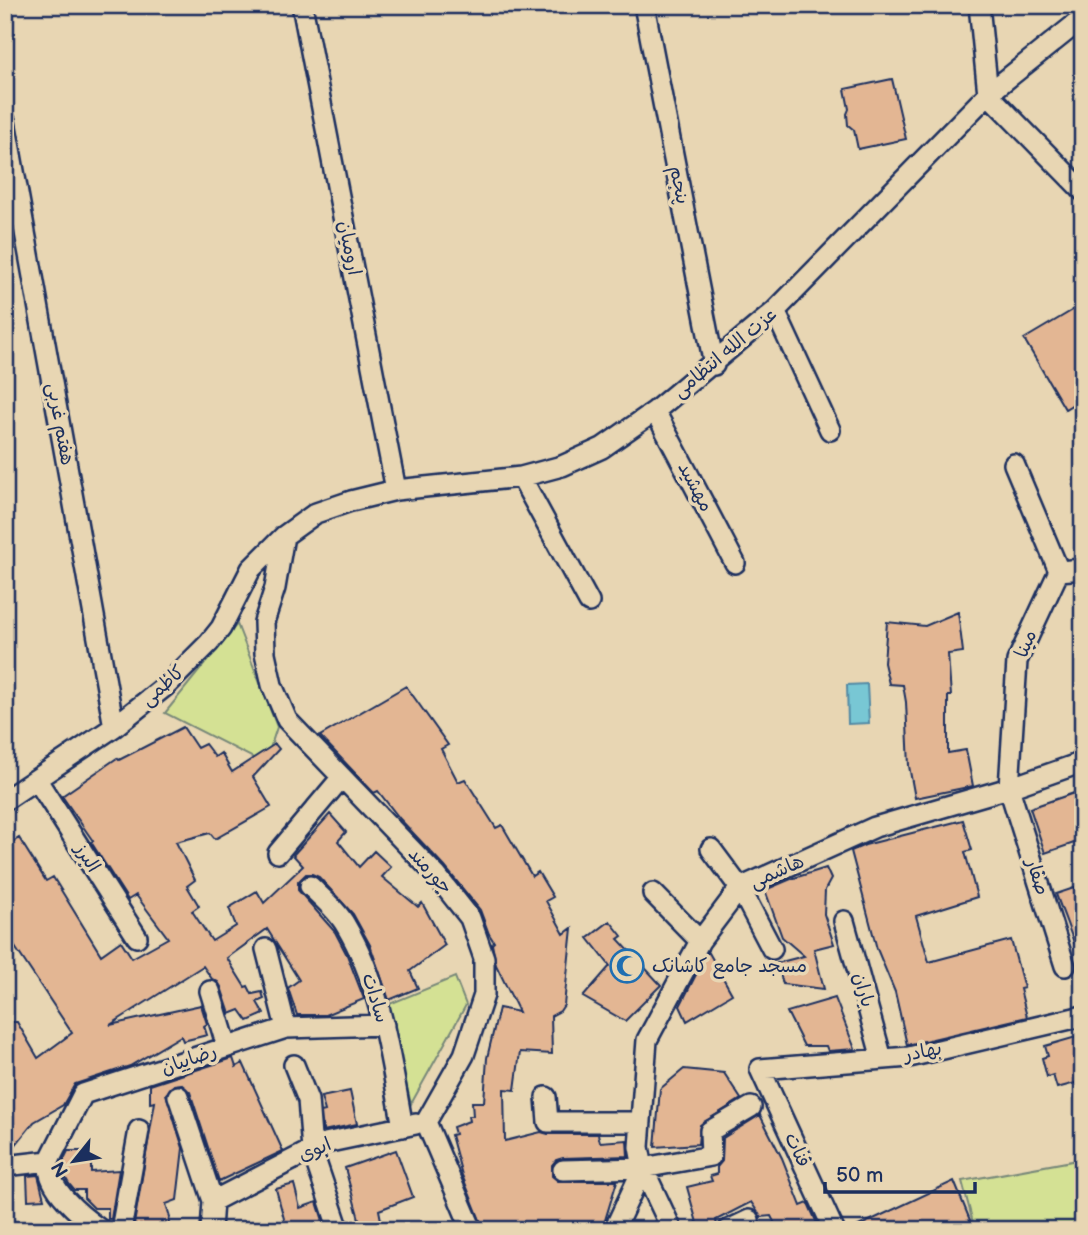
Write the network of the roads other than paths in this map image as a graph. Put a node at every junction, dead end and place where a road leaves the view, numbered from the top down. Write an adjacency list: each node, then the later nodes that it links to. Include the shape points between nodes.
1 (302, 5): 14 (street, ارومیان)
2 (644, 5): 9 (street, پنجم)
3 (979, 5): 5 (street)
4 (1083, 18): 5 (street, عزت الله انتظامی)
5 (988, 94): 7 (street); 8 (street, عزت الله انتظامی)
6 (5, 121): 20 (street, هفتم غربی)
7 (1083, 191)
8 (775, 311): 9 (street, عزت الله انتظامی); 11 (street)
9 (713, 365): 10 (street, عزت الله انتظامی)
10 (655, 411): 13 (street, عزت الله انتظامی, via 602,448); 16 (street, مهشید)
11 (830, 430)
12 (1014, 464): 18 (street)
13 (521, 477): 14 (street, عزت الله انتظامی); 19 (street)
14 (396, 490): 15 (street, عزت الله انتظامی, via 316,513)
15 (284, 536): 20 (street, کاظمی, via 251,569 209,643 168,684); 22 (street, جورمند, via 264,622 272,685 287,720)
16 (735, 563)
17 (1083, 569): 18 (street)
18 (1059, 571): 24 (street, مینا, via 1017,661)
19 (589, 602)
20 (114, 727): 23 (street, کاظمی)
21 (1083, 762): 24 (street, هاشمی)
22 (342, 777): 27 (street); 48 (street, جورمند, via 436,875 470,918 484,958 484,995 464,1055)
23 (37, 780): 25 (street, کاظمی); 32 (street, البرز)
24 (1009, 788): 29 (street, هاشمی, via 875,827); 36 (street, صفار)
25 (5, 800)
26 (711, 849): 29 (street)
27 (278, 853)
28 (310, 886): 39 (street, سادات, via 345,924 370,975)
29 (740, 888): 33 (street, هاشمی); 35 (street)
30 (653, 894): 33 (street)
31 (844, 921): 42 (street, باران)
32 (137, 937)
33 (700, 941): 49 (street, هاشمی, via 647,1040)
34 (266, 949): 40 (street)
35 (772, 949)
36 (1065, 966)
37 (210, 991): 41 (street)
38 (1083, 1016): 42 (street, بهادر)
39 (384, 1025): 40 (street, رضاییان); 50 (street, سادات)
40 (286, 1028): 41 (street, رضاییان)
41 (227, 1047): 53 (street, رضاییان, via 83,1094)
42 (882, 1059): 44 (street, بهادر)
43 (294, 1065): 52 (street, via 308,1100)
44 (760, 1069): 67 (street, قنات)
45 (178, 1096): 57 (street)
46 (547, 1097): 49 (street, via 548,1122)
47 (751, 1107): 55 (street, via 710,1131 711,1156)
48 (426, 1122): 50 (street, ابوی); 63 (street)
49 (641, 1122): 55 (street, هاشمی)
50 (403, 1127): 52 (street, ابوی, via 325,1143)
51 (139, 1130): 60 (street)
52 (312, 1150): 57 (street, ابوی); 62 (street)
53 (43, 1162): 54 (street); 59 (street, via 57,1190)
54 (5, 1166)
55 (643, 1168): 56 (street); 64 (street, هاشمی); 65 (street)
56 (563, 1170)
57 (213, 1201): 61 (street)
58 (748, 1220): 66 (street)
59 (100, 1230)
60 (121, 1230)
61 (211, 1230)
62 (339, 1230)
63 (472, 1230)
64 (614, 1230)
65 (672, 1230)
66 (728, 1230)
67 (834, 1230)

